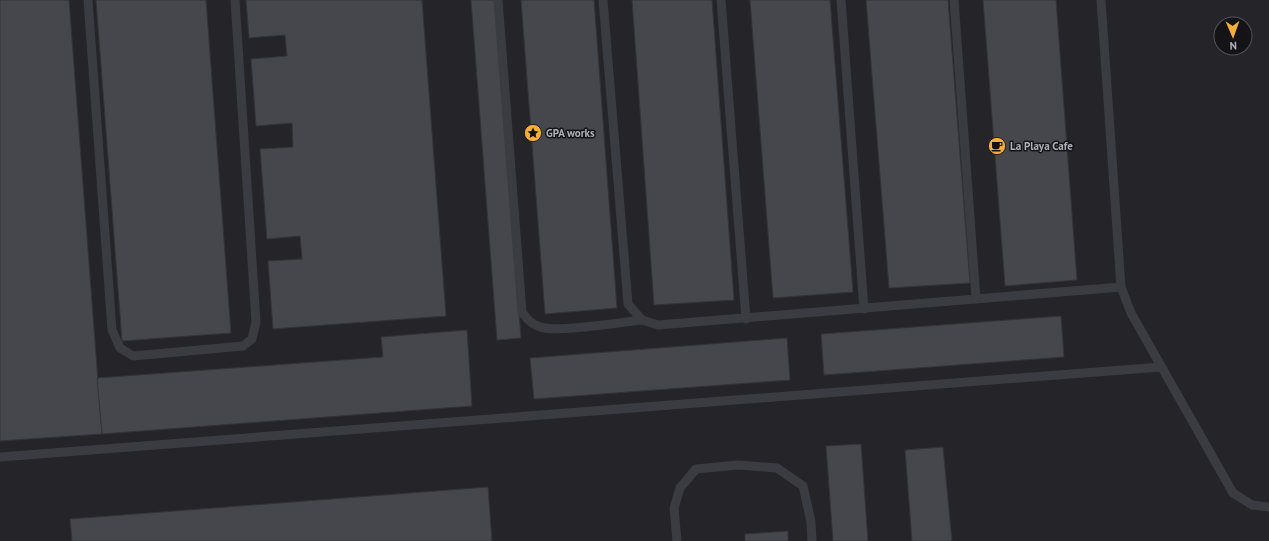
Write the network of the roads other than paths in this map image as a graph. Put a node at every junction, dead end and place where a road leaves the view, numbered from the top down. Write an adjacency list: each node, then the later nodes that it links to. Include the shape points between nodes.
1 (88, 0): 2 (lane, via 112,330 120,348 133,356 243,346 252,339 256,322)
2 (235, 0)
3 (498, 0): 13 (lane, via 522,312 529,322 542,328 558,329)
4 (604, 0): 13 (lane, via 628,304)
5 (721, 0): 12 (lane)
6 (841, 0): 11 (lane)
7 (954, 0): 10 (lane)
8 (1101, 0): 9 (lane)
9 (1120, 287): 10 (lane); 14 (lane, via 1131,313)
10 (976, 299): 11 (lane)
11 (864, 309): 12 (lane)
12 (746, 319): 13 (lane, via 658,326)
13 (642, 320)
14 (1161, 367): 15 (lane); 16 (lane, via 1233,493 1252,505)
15 (0, 458)
16 (1269, 507)
17 (677, 541): 18 (lane, via 674,508 680,488 696,469 738,465 777,468 803,486 811,522)
18 (812, 541)

